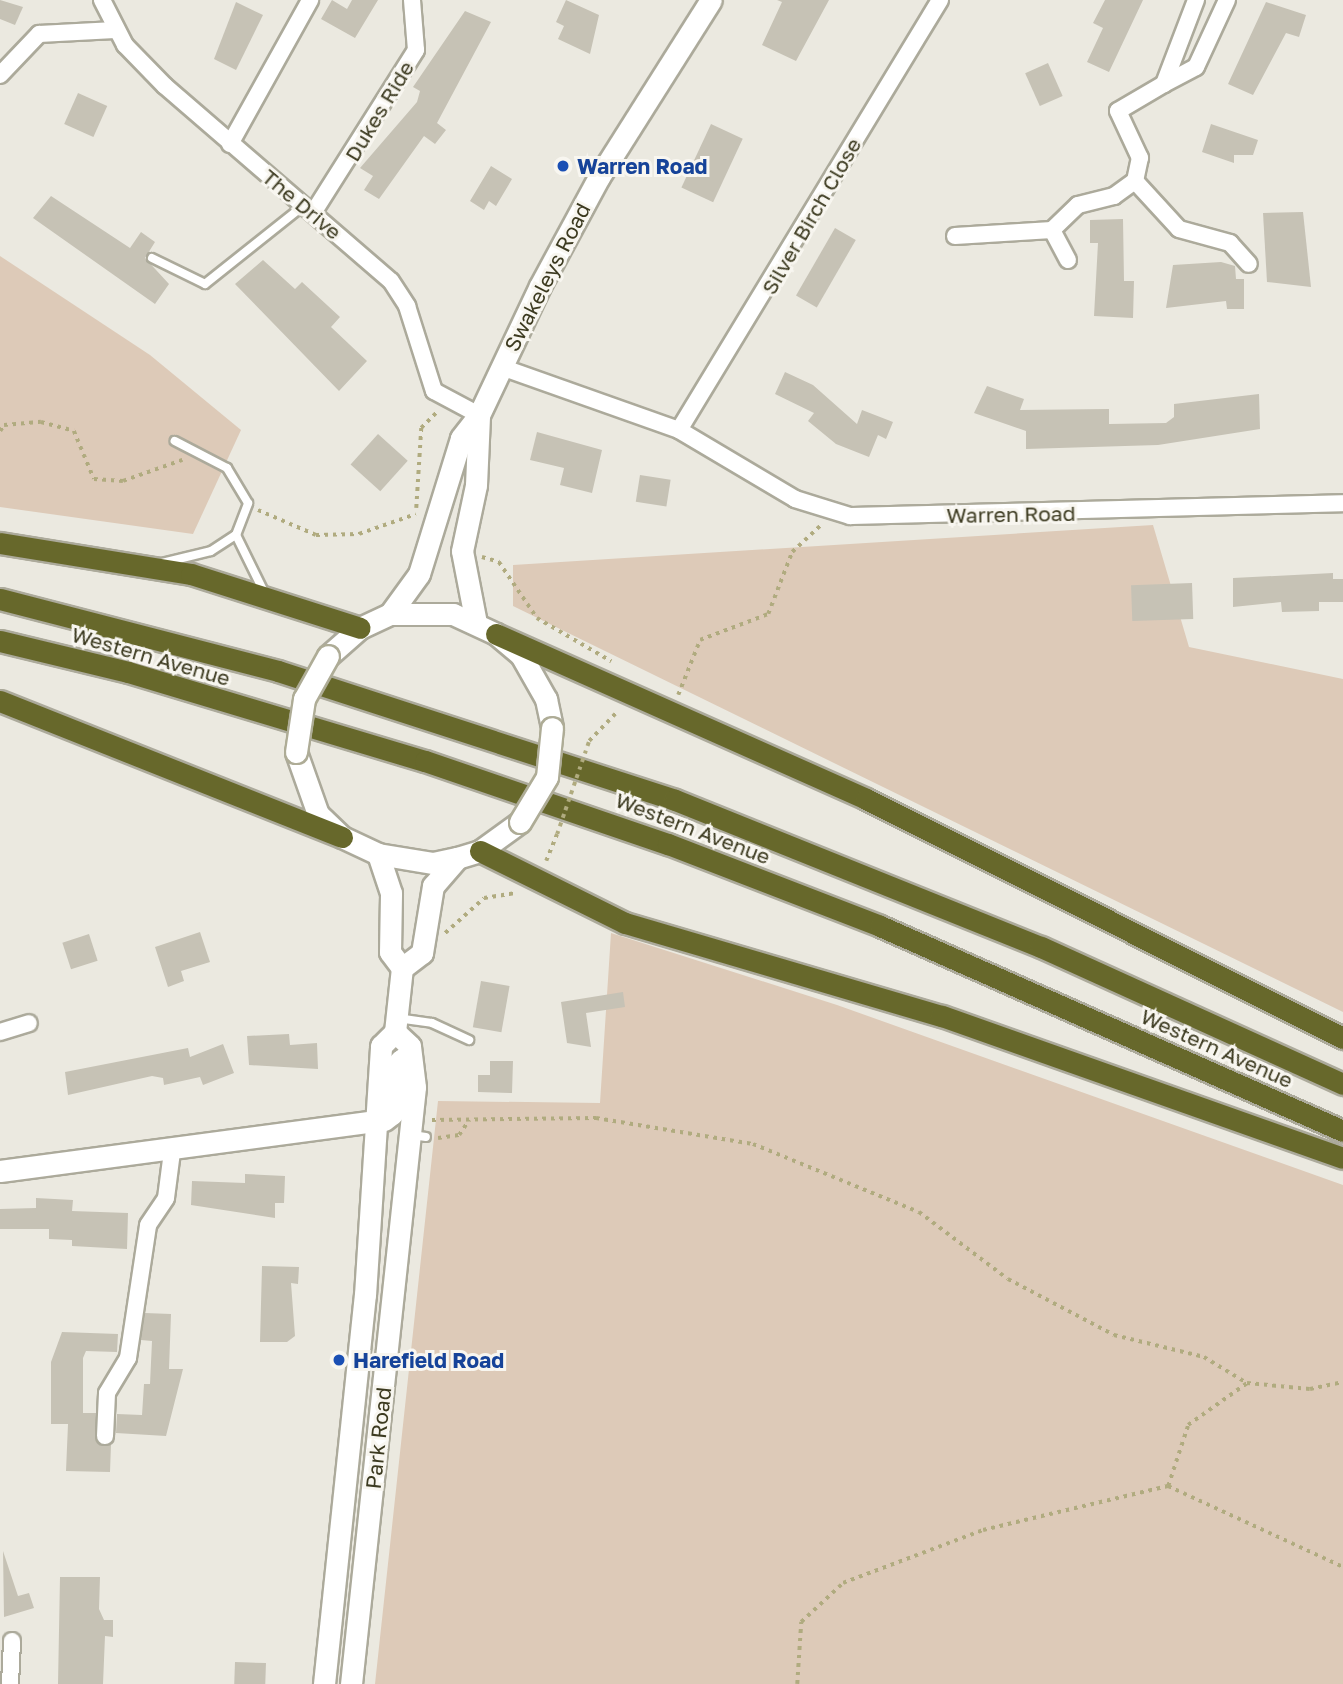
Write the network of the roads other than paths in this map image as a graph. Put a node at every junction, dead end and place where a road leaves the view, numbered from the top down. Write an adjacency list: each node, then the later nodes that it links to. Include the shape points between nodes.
1 (102, 0): 8 (street, The Drive)
2 (310, 0): 11 (street)
3 (412, 0): 13 (street, Dukes Ride, via 416,50)
4 (710, 0): 19 (main road, Swakeleys Road, via 593,188)
5 (940, 0): 21 (street, Silver Birch Close)
6 (1196, 0): 10 (street)
7 (1227, 0): 10 (street, via 1196,67)
8 (115, 30): 9 (street, via 39,34); 11 (street, The Drive)
9 (0, 75)
10 (1164, 84): 12 (street, via 1118,111 1140,158)
11 (230, 144): 13 (street, The Drive)
12 (1135, 181): 14 (street, via 1114,196 1078,205); 18 (street, via 1172,224 1230,243)
13 (308, 209): 16 (lane, via 205,284); 20 (street, The Drive, via 401,294 429,382 447,402)
14 (1052, 230): 15 (street); 17 (street)
15 (955, 236)
16 (152, 258)
17 (1068, 260)
18 (1249, 264)
19 (501, 367): 20 (main road, Swakeleys Road); 21 (street, Warren Road)
20 (479, 415): 29 (main road, Swakeleys Road, via 447,473 419,574); 30 (main road, Swakeleys Road, via 477,485 462,551)
21 (679, 430): 23 (street, Warren Road, via 829,512 995,515)
22 (175, 441): 24 (lane, via 237,479 248,503)
23 (1343, 503)
24 (236, 535): 26 (lane, via 211,551); 27 (lane)
25 (0, 543): 26 (highway)
26 (152, 565): 27 (highway)
27 (266, 598): 31 (highway)
28 (0, 599): 46 (highway, Western Avenue, via 291,675 675,800 1041,947)
29 (390, 614): 30 (main road, via 432,611); 31 (main road)
30 (476, 623): 32 (main road)
31 (360, 628): 35 (main road, bridge, via 328,656 304,699 296,752 307,796)
32 (496, 634): 36 (main road, bridge, via 534,673 552,728 547,777 520,822); 43 (highway, via 672,710 1091,909)
33 (0, 641): 48 (highway, Western Avenue, via 128,672 425,761 668,844 880,926)
34 (0, 701): 35 (highway)
35 (342, 837): 37 (main road)
36 (480, 851): 38 (main road); 50 (highway, via 625,923 943,1016)
37 (378, 854): 38 (main road, via 433,863); 39 (main road, Park Road, via 391,893 390,952)
38 (457, 858): 39 (main road, via 433,886 422,953)
39 (402, 968): 41 (main road, Park Road)
40 (29, 1023): 42 (street)
41 (396, 1025): 44 (lane, via 432,1023); 45 (main road, Park Road); 47 (main road, Park Road, via 381,1046)
42 (0, 1032)
43 (1343, 1038)
44 (469, 1040)
45 (410, 1054): 47 (main road, via 400,1061 392,1114); 56 (main road, Park Road, via 419,1136)
46 (1343, 1084)
47 (377, 1122): 49 (main road); 55 (main road, Park Road)
48 (1343, 1132)
49 (172, 1152): 51 (main road); 52 (street, via 166,1198 148,1224 128,1357 107,1393)
50 (1343, 1158)
51 (0, 1171)
52 (105, 1436)
53 (12, 1641): 54 (street)
54 (10, 1684)
55 (324, 1684)
56 (351, 1684)

